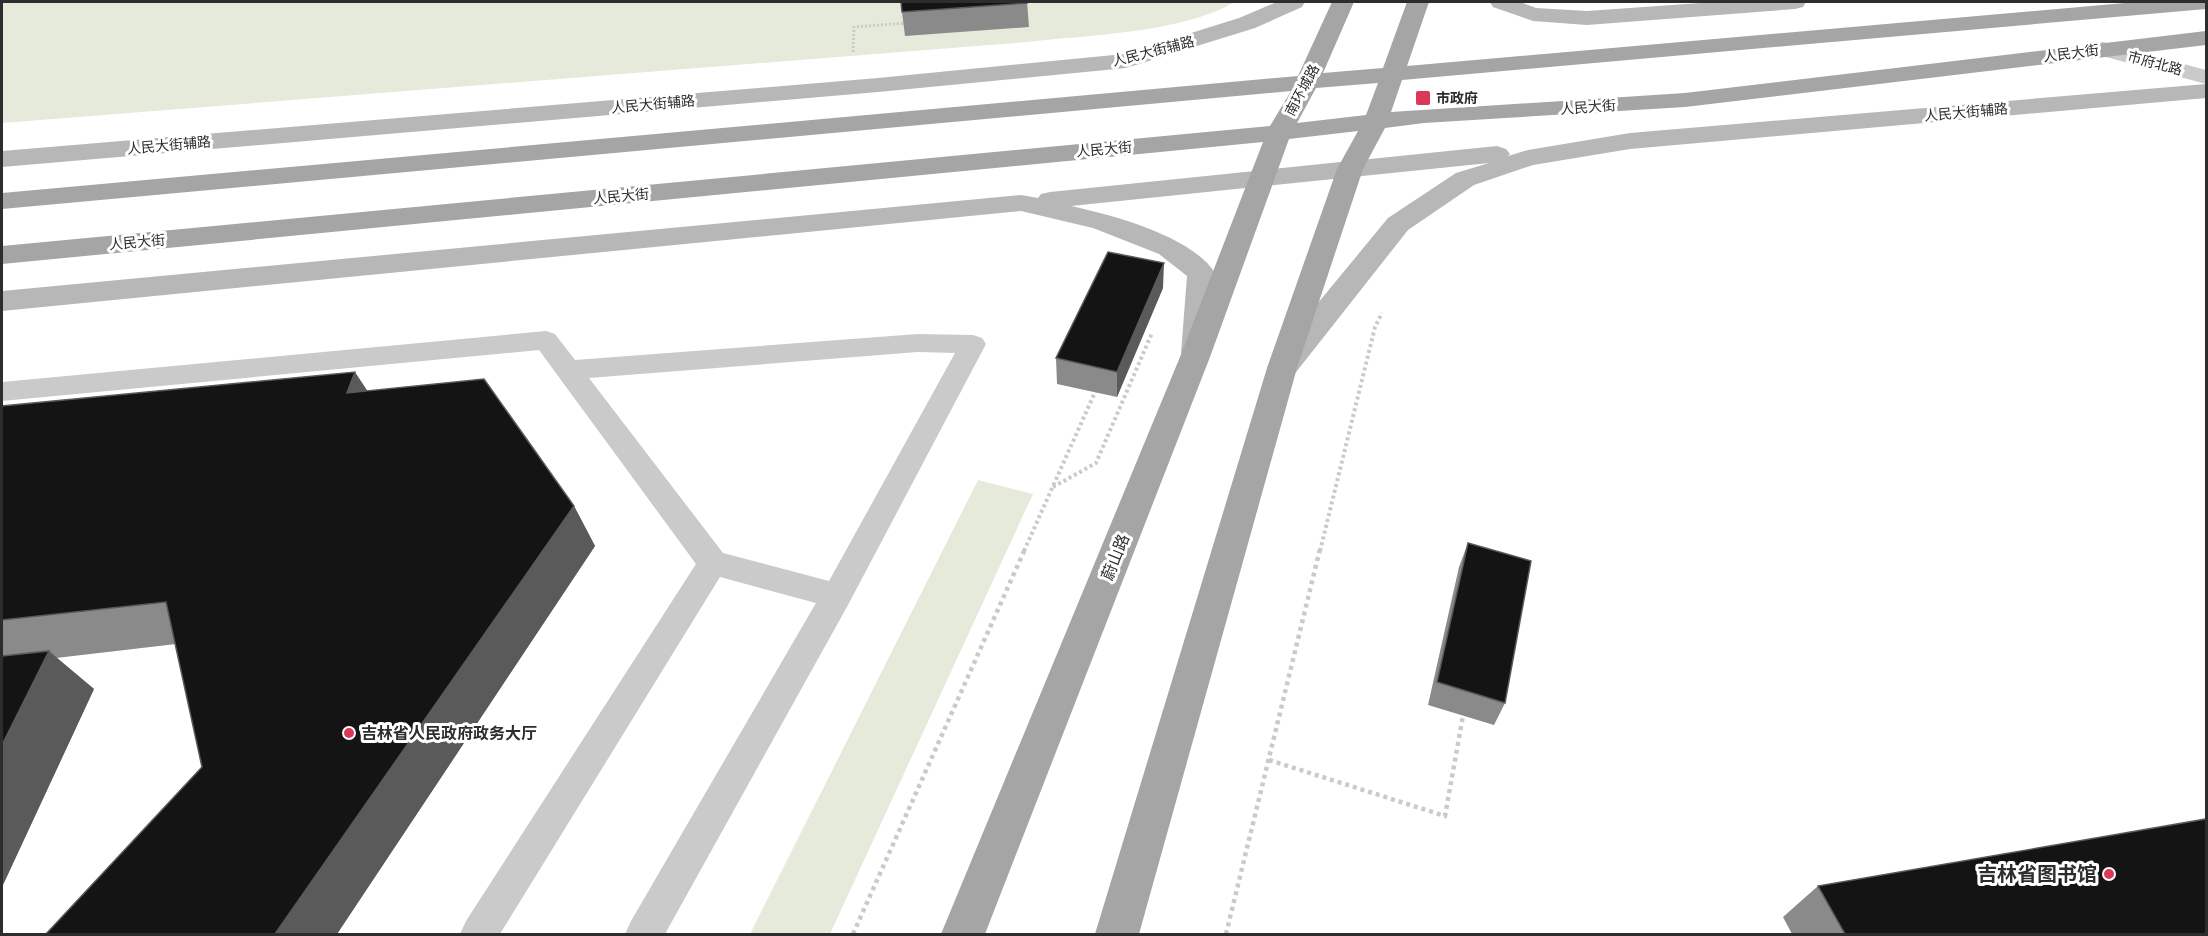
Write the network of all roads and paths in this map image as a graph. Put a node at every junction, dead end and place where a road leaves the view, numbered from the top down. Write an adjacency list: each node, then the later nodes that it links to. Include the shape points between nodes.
1 (1294, 2): 18 (main road, 人民大街辅路, via 1247,23 1126,61)
2 (1343, 2): 13 (main road, 南环城路)
3 (1418, 2): 11 (main road)
4 (1501, 2): 5 (main road, via 1533,14 1587,18)
5 (1795, 2)
6 (2206, 2): 11 (main road)
7 (911, 22): 10 (path, via 854,27)
8 (2206, 38): 9 (main road, 人民大街)
9 (2103, 49): 12 (street, 市府北路); 15 (main road, 人民大街, via 1685,100)
10 (852, 55)
11 (1394, 74): 13 (main road); 15 (main road)
12 (2206, 77)
13 (1307, 83): 16 (main road, 南环城路); 21 (main road)
14 (2206, 91): 17 (main road, 人民大街辅路)
15 (1376, 121): 16 (main road, 人民大街); 19 (main road)
16 (1279, 133): 20 (main road, 南环城路); 23 (main road, 人民大街)
17 (1630, 141): 19 (main road); 28 (main road, via 1527,158 1465,179 1398,224)
18 (2, 159)
19 (1350, 169): 20 (main road); 28 (main road)
20 (1262, 178): 22 (main road); 27 (main road, 蔚山路)
21 (2, 201)
22 (1022, 203): 24 (main road); 27 (main road, via 1101,221 1169,248 1201,273)
23 (2, 255)
24 (2, 301)
25 (1384, 308): 36 (path, via 1375,327)
26 (1156, 323): 32 (path, via 1096,463)
27 (1195, 357): 40 (main road, 蔚山路)
28 (1282, 368): 41 (main road)
29 (569, 370): 31 (lane, via 546,340); 33 (lane); 34 (lane, via 918,343 972,344)
30 (1099, 384): 32 (path)
31 (2, 392)
32 (1053, 488): 39 (path)
33 (713, 563): 34 (lane); 37 (lane)
34 (837, 596): 38 (lane)
35 (1466, 699): 36 (path, via 1446,816)
36 (1269, 760): 42 (path)
37 (479, 934)
38 (644, 934)
39 (853, 934)
40 (963, 934)
41 (1117, 934)
42 (1226, 934)

